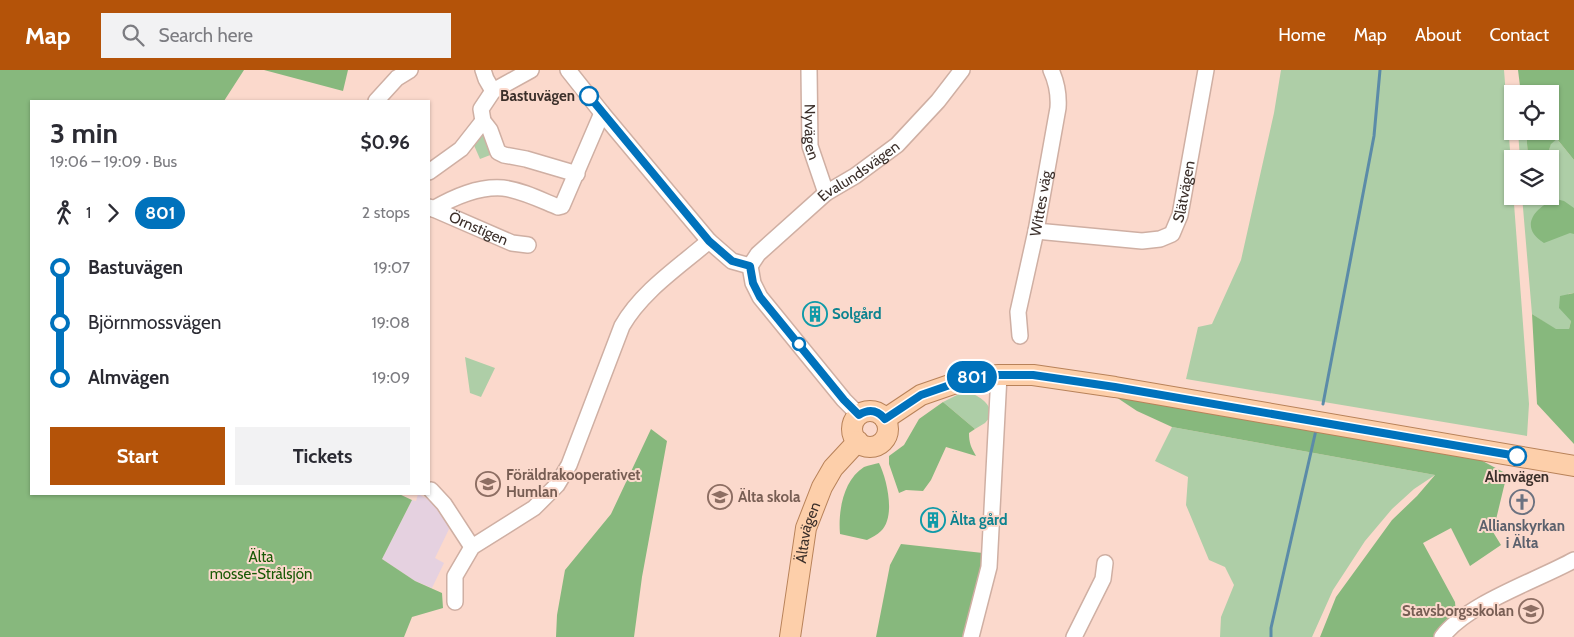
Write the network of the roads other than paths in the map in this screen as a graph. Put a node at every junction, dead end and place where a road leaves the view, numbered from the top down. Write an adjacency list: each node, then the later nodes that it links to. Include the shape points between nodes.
1 (410, 70): 10 (street, via 396,78)
2 (483, 70): 9 (street)
3 (531, 70): 9 (street)
4 (568, 70): 11 (street)
5 (809, 70): 15 (street, Nyvägen, via 810,146)
6 (962, 70): 15 (street, Evalundsvägen, via 897,146)
7 (1052, 70): 17 (street, Wittes väg, via 1059,97 1058,108)
8 (1206, 70): 17 (street, Slätvägen, via 1180,215 1172,234 1142,241)
9 (493, 91): 12 (street, via 481,109)
10 (377, 100)
11 (602, 113): 14 (street); 18 (street)
12 (483, 121): 13 (street, via 461,149); 14 (street, via 498,152)
13 (430, 171)
14 (577, 174): 16 (street, via 562,206 558,207 503,188 468,192)
15 (826, 194): 20 (street, Evalundsvägen, via 758,254)
16 (431, 208): 19 (street, Örnstigen, via 512,243)
17 (1036, 230): 21 (street, Wittes väg, via 1018,312)
18 (709, 241): 20 (street, via 732,261); 28 (street, via 630,311 569,465 557,485 534,508)
19 (528, 245)
20 (750, 266): 23 (street, via 760,297)
21 (1020, 336)
22 (999, 375): 24 (main road, via 973,377 921,395); 26 (main road, via 1033,375 1115,387); 33 (street, via 988,567)
23 (859, 415): 24 (main road, via 874,411); 25 (main road, via 853,424)
24 (885, 419): 25 (main road, via 887,436 881,443 865,446)
25 (858, 441): 32 (main road, Ältavägen, via 833,468 806,528)
26 (1574, 466)
27 (431, 490): 28 (street)
28 (472, 547): 31 (street, via 455,576)
29 (1574, 560): 35 (street, via 1480,607 1450,626)
30 (1105, 563): 34 (street, via 1103,579)
31 (455, 602)
32 (790, 637)
33 (971, 637)
34 (1074, 637)
35 (1442, 637)

